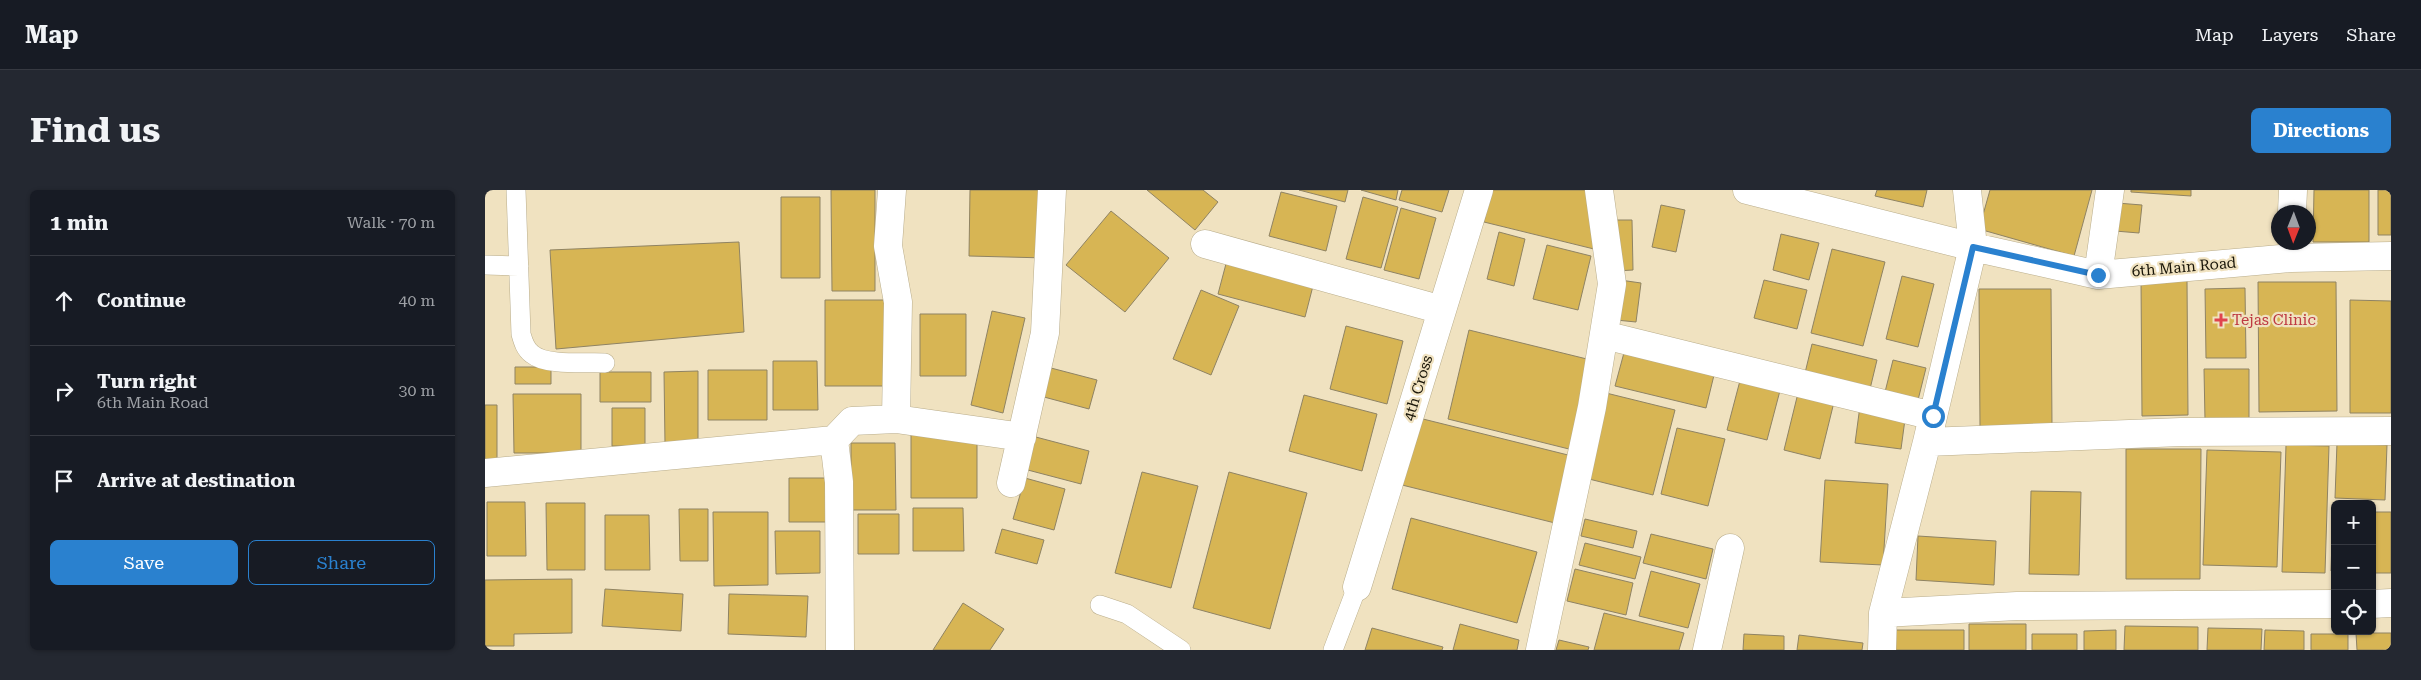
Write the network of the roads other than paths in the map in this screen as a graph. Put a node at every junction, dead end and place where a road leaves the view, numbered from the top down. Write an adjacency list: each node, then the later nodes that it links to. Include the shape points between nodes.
1 (516, 190): 17 (lane)
2 (892, 190): 23 (street, via 888,246 898,302)
3 (1052, 190): 25 (street, via 1045,334)
4 (1479, 190): 19 (street, 4th Cross)
5 (1599, 190): 20 (street, via 1612,284)
6 (1747, 190): 10 (street, 6th Main Road)
7 (1967, 190): 13 (street)
8 (2110, 190): 18 (street)
9 (2293, 190): 11 (street)
10 (1783, 194): 13 (street, 6th Main Road)
11 (2292, 205)
12 (1205, 244): 19 (street)
13 (1973, 247): 18 (street, 6th Main Road); 22 (street)
14 (2291, 250): 15 (street, 6th Main Road); 18 (street, 6th Main Road)
15 (2391, 256)
16 (485, 265): 17 (lane)
17 (519, 266): 21 (lane, via 521,334 526,348 544,361)
18 (2098, 275)
19 (1442, 310): 31 (street, 4th Cross)
20 (1604, 336): 22 (street); 40 (street)
21 (605, 363)
22 (1933, 416): 27 (street)
23 (896, 419): 25 (street); 26 (street, via 852,420)
24 (2391, 430): 27 (street, via 2181,432)
25 (1022, 437): 29 (street)
26 (834, 440): 28 (street); 37 (street, via 839,482)
27 (1927, 442): 36 (street)
28 (485, 473)
29 (1011, 483)
30 (1730, 548): 41 (street)
31 (1357, 587): 39 (lane)
32 (2331, 604): 36 (street, via 2017,606)
33 (2376, 604): 34 (street)
34 (2391, 604)
35 (1100, 605): 38 (lane, via 1127,614)
36 (1883, 613): 42 (street)
37 (840, 650)
38 (1181, 650)
39 (1333, 650)
40 (1540, 650)
41 (1707, 650)
42 (1881, 650)

